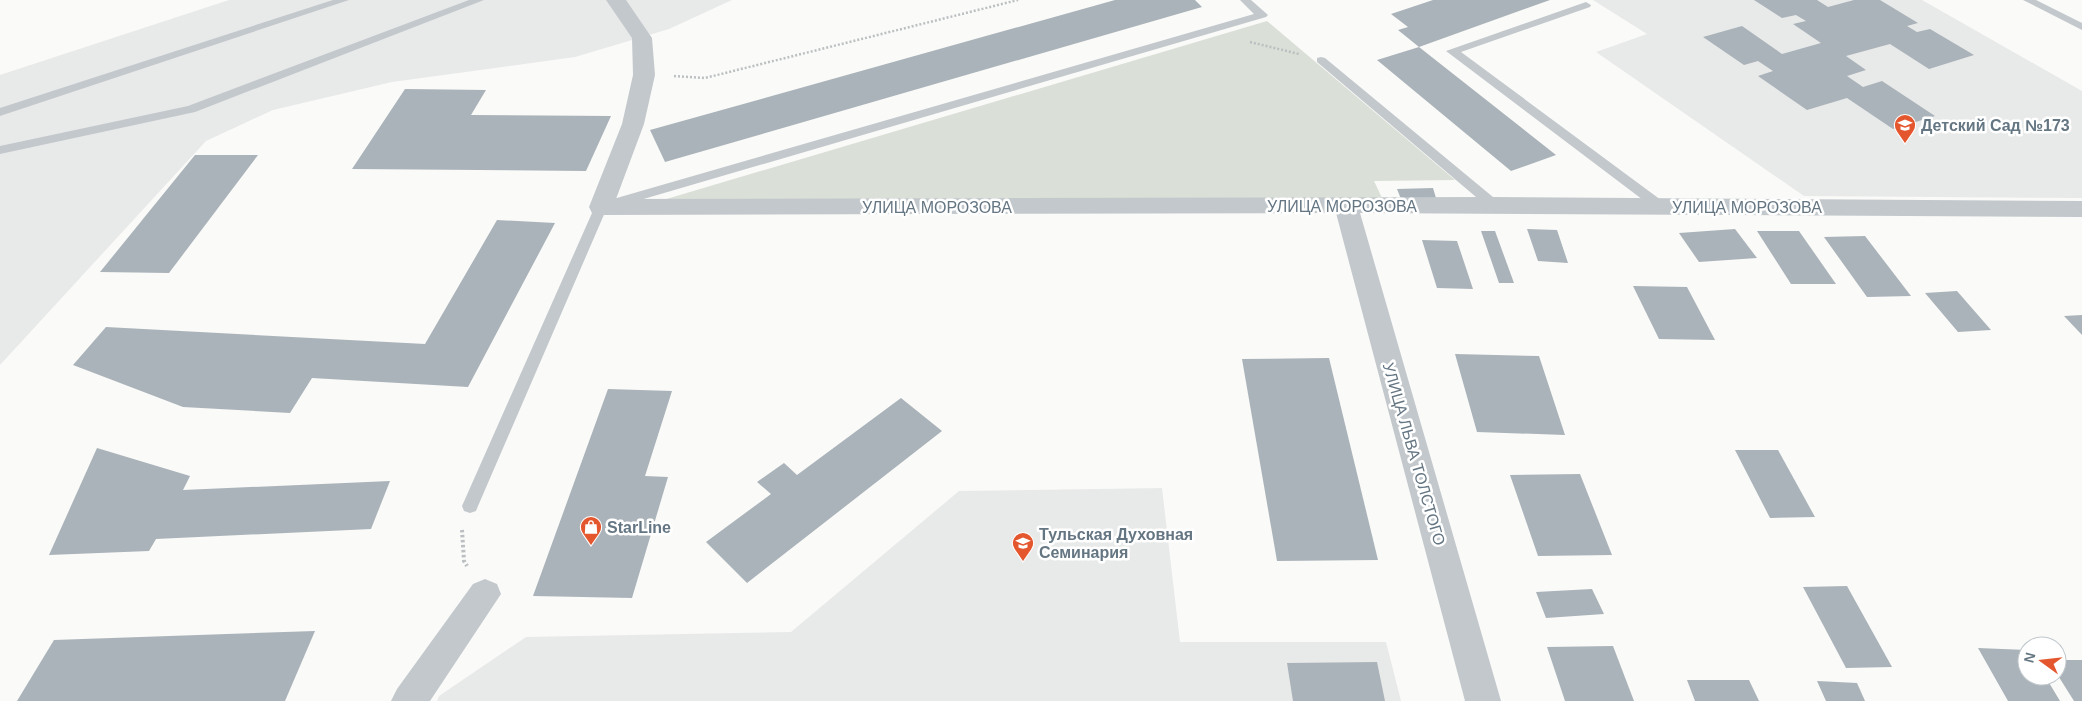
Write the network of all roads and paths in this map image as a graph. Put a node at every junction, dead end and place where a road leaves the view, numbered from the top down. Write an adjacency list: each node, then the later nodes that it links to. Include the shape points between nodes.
1 (344, 0): 12 (lane)
2 (479, 0): 13 (lane, via 190,109)
3 (616, 0): 11 (street, via 642,38)
4 (1018, 0): 11 (path, via 706,78)
5 (1245, 0): 9 (lane, via 1262,15)
6 (2028, 0): 8 (lane)
7 (1586, 5): 15 (lane, via 1452,51)
8 (2082, 27)
9 (1205, 32): 10 (path); 16 (lane)
10 (1322, 60): 14 (lane)
11 (644, 75): 16 (street, via 633,124)
12 (0, 112)
13 (0, 150)
14 (1494, 205): 15 (street, УЛИЦА МОРОЗОВА); 17 (street, УЛИЦА МОРОЗОВА)
15 (1660, 206): 18 (street, УЛИЦА МОРОЗОВА)
16 (601, 207): 17 (street, УЛИЦА МОРОЗОВА); 19 (lane)
17 (1346, 207): 24 (street, УЛИЦА ЛЬВА ТОЛСТОГО)
18 (2082, 209)
19 (470, 506)
20 (462, 527): 21 (path)
21 (464, 561)
22 (484, 594): 23 (street)
23 (409, 701)
24 (1483, 701)

